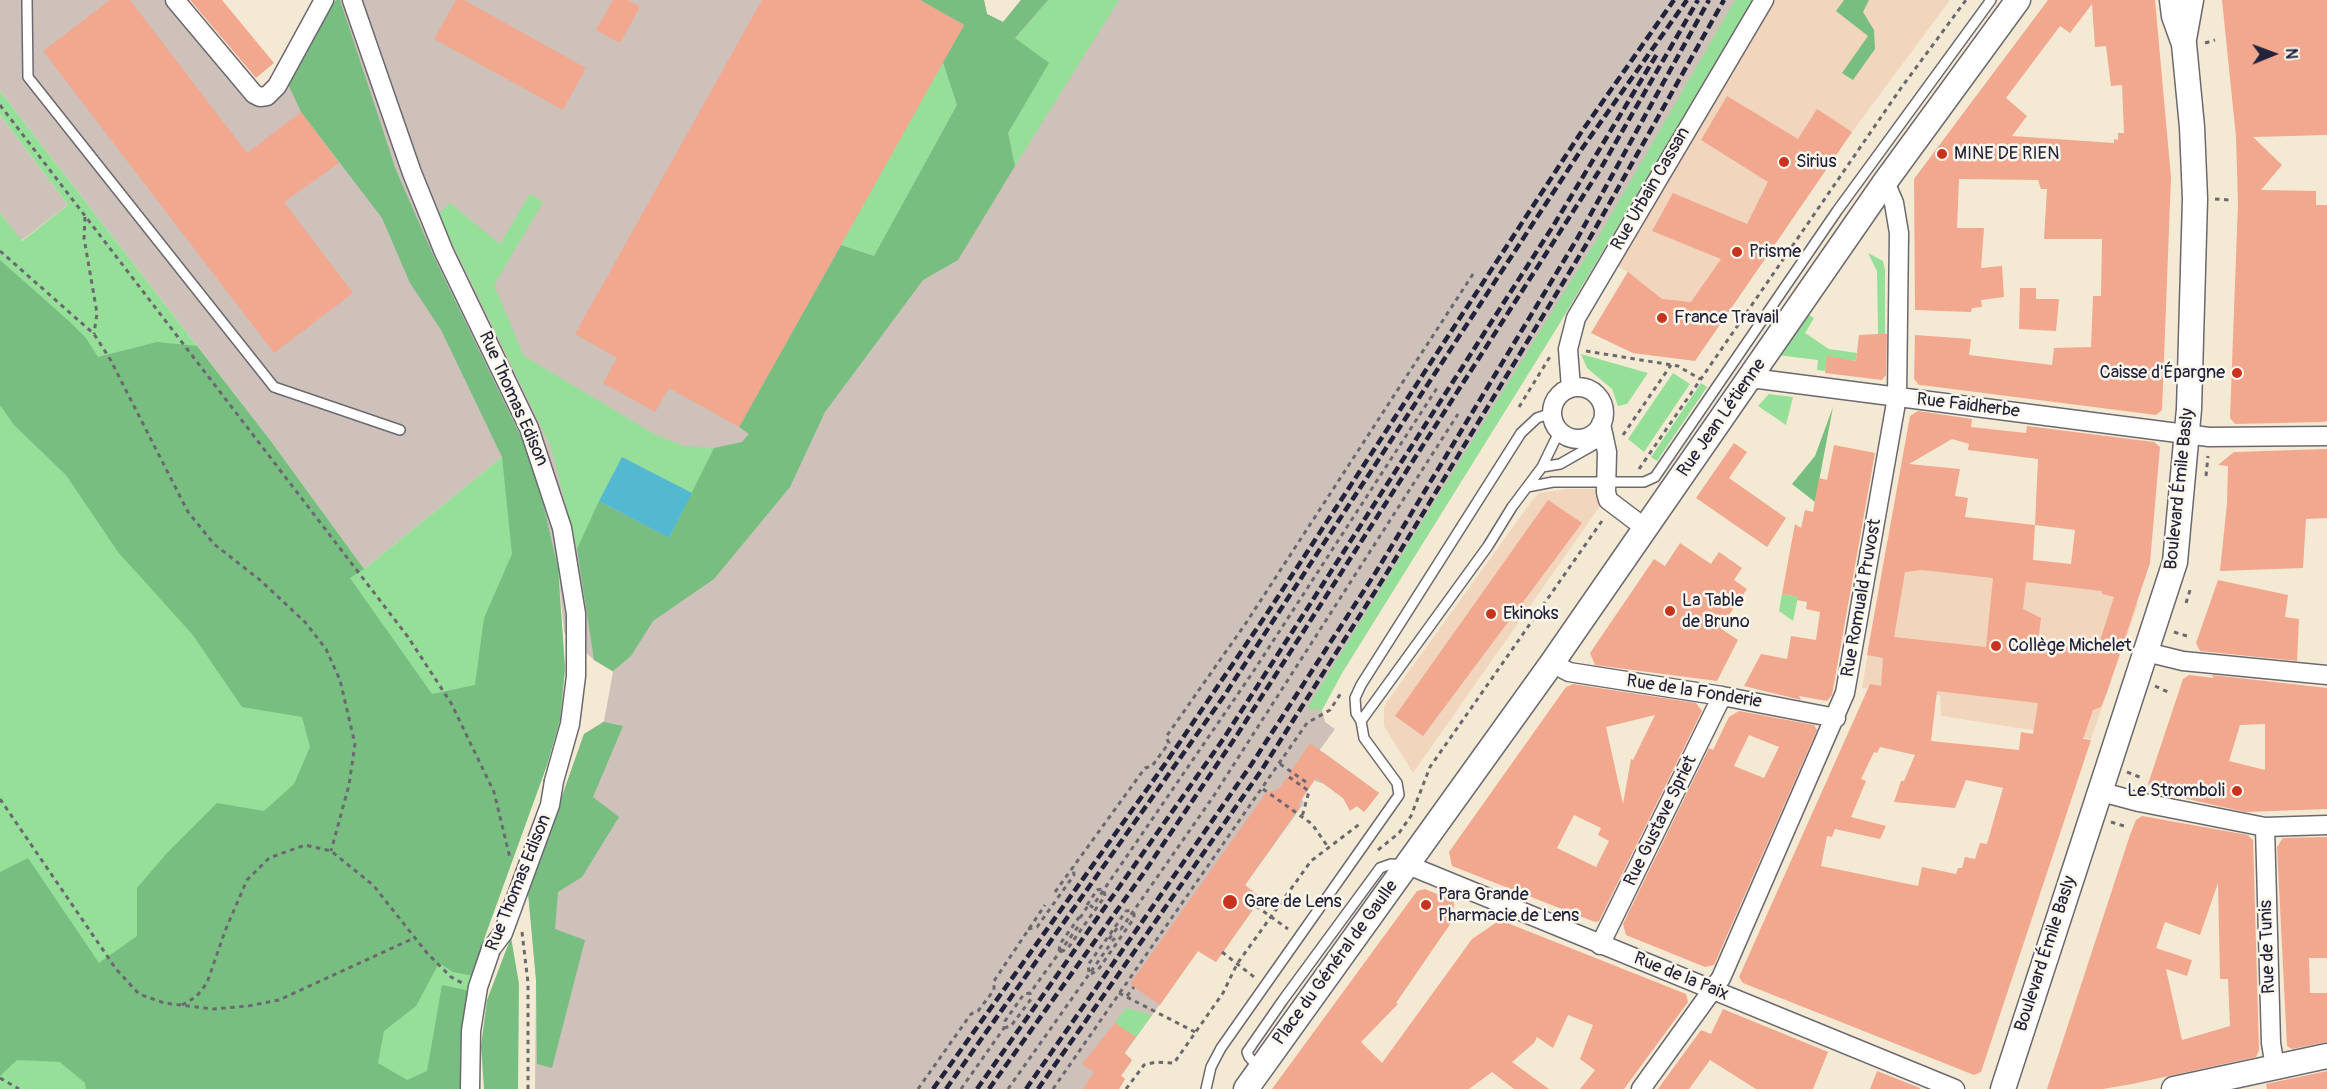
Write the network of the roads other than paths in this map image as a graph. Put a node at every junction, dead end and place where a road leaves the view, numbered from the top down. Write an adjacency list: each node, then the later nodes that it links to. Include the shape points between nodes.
1 (27, 0): 16 (lane, via 28,77 274,387)
2 (175, 0): 3 (street, via 260,97 277,86)
3 (324, 0)
4 (352, 0): 40 (street, Rue Thomas Edison, bridge, via 444,252 529,428 562,528 576,614 576,676 570,724 550,804 507,922 491,949 478,987 471,1030)
5 (1764, 0): 13 (street, Rue Urbain Cassan, via 1576,318 1568,349)
6 (1991, 0): 22 (lane, via 1837,211 1655,477 1644,482)
7 (2018, 0): 11 (street, Rue Jean Létienne)
8 (2172, 0): 10 (street, Boulevard Émile Basly)
9 (2192, 0): 10 (street, Boulevard Émile Basly)
10 (2184, 42): 18 (street, Boulevard Émile Basly, via 2195,199)
11 (1885, 182): 12 (street, Rue Jean Létienne); 14 (street, Rue Romuald Pruvost, via 1894,203 1899,233)
12 (1751, 378): 14 (street, Rue Faidherbe); 24 (street, Rue Jean Létienne)
13 (1570, 388): 15 (street, via 1557,397); 19 (street, via 1585,388 1597,396)
14 (1897, 397): 18 (street, Rue Faidherbe); 29 (street, Rue Romuald Pruvost, via 1845,693)
15 (1552, 412): 17 (street); 30 (lane, via 1537,418 1521,433 1361,685 1354,707)
16 (400, 430)
17 (1559, 432): 19 (street, via 1580,438 1592,434); 21 (lane)
18 (2186, 434): 20 (street, Rue Faidherbe); 25 (street, Boulevard Émile Basly, via 2175,562)
19 (1609, 436): 21 (lane, via 1560,464); 22 (street)
20 (2327, 436)
21 (1542, 467): 23 (lane)
22 (1606, 483): 23 (lane, via 1553,482); 24 (street, via 1612,505)
23 (1527, 487): 30 (lane)
24 (1645, 528): 26 (street, Rue Jean Létienne)
25 (2146, 652): 27 (street, via 2183,661); 31 (street, Boulevard Émile Basly)
26 (1552, 663): 28 (street, Rue de la Fonderie, via 1569,672); 34 (street, Rue Jean Létienne)
27 (2327, 675)
28 (1722, 696): 29 (street, Rue de la Fonderie); 36 (street, Rue Gustave Spriet)
29 (1836, 718): 37 (street, Rue Romuald Pruvost)
30 (1361, 721): 41 (lane, via 1364,738 1398,783 1399,795 1216,1056)
31 (2098, 791): 33 (street); 45 (street, Boulevard Émile Basly)
32 (2327, 825): 33 (street)
33 (2265, 827): 39 (street, Rue de Tunis)
34 (1428, 837): 35 (street, Place du Général de Gaulle)
35 (1408, 865): 36 (street, Rue de la Paix); 42 (street, Place du Général de Gaulle)
36 (1600, 945): 37 (street, Rue de la Paix)
37 (1713, 990): 43 (street, Rue Romuald Pruvost); 44 (street, Rue de la Paix)
38 (2327, 1056): 39 (street)
39 (2275, 1067): 46 (street)
40 (470, 1089)
41 (1206, 1089)
42 (1246, 1089)
43 (1641, 1089)
44 (1954, 1089)
45 (2003, 1089)
46 (2174, 1089)

